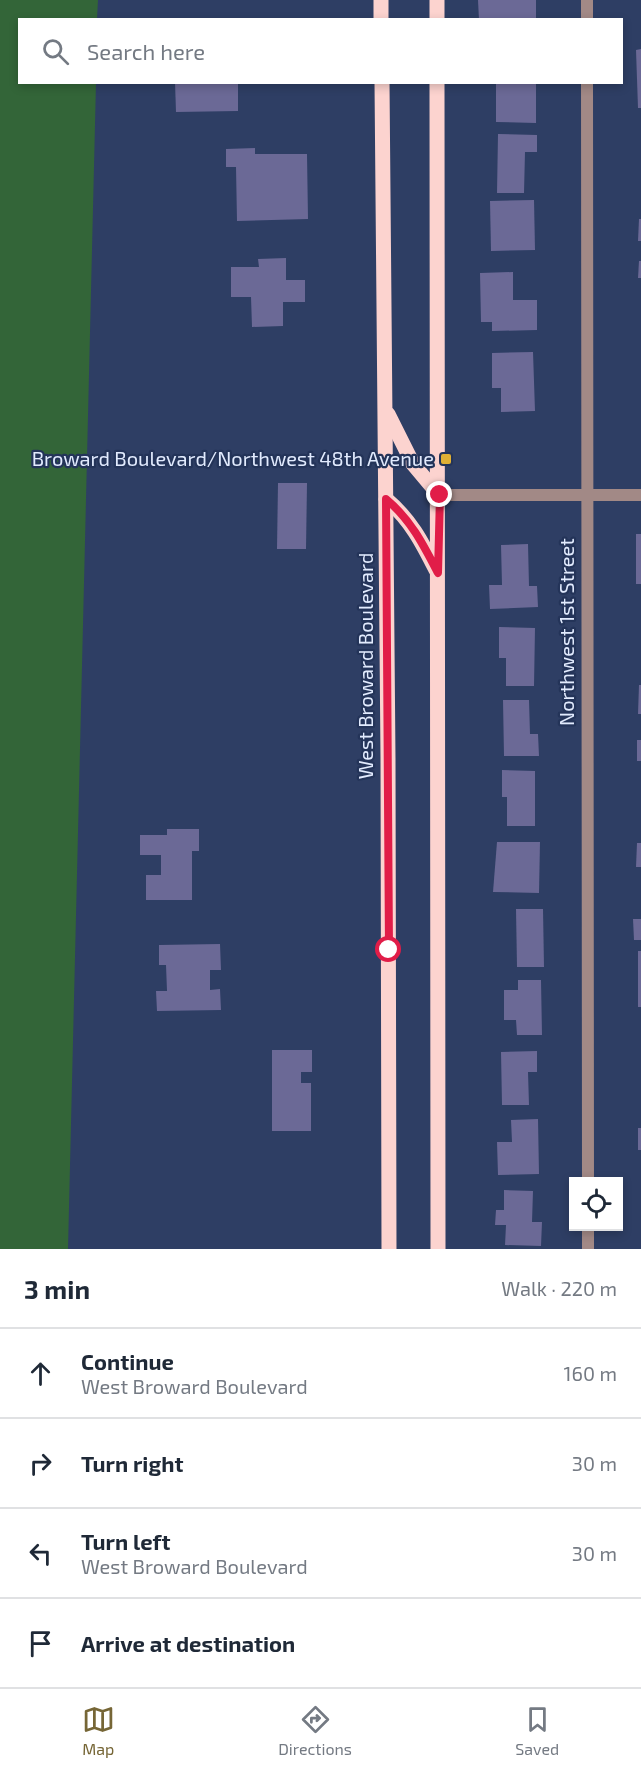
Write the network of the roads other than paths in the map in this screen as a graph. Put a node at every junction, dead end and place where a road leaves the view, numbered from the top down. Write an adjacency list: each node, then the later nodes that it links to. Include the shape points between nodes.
1 (381, 0): 4 (main road)
2 (437, 0): 5 (main road)
3 (586, 0): 6 (street)
4 (381, 18)
5 (437, 18)
6 (586, 18)
7 (382, 84): 10 (main road, West Broward Boulevard)
8 (437, 84): 11 (main road)
9 (587, 84): 12 (street, Northwest 1st Street)
10 (385, 408): 11 (main road, via 413,464); 14 (main road, West Broward Boulevard)
11 (440, 495): 12 (street); 15 (main road)
12 (587, 495): 13 (street); 16 (street, Northwest 1st Street)
13 (641, 495)
14 (386, 499): 15 (main road, via 405,515); 18 (main road, West Broward Boulevard)
15 (438, 573): 19 (main road)
16 (588, 1177)
17 (588, 1231): 20 (street)
18 (389, 1249)
19 (438, 1249)
20 (588, 1249)

